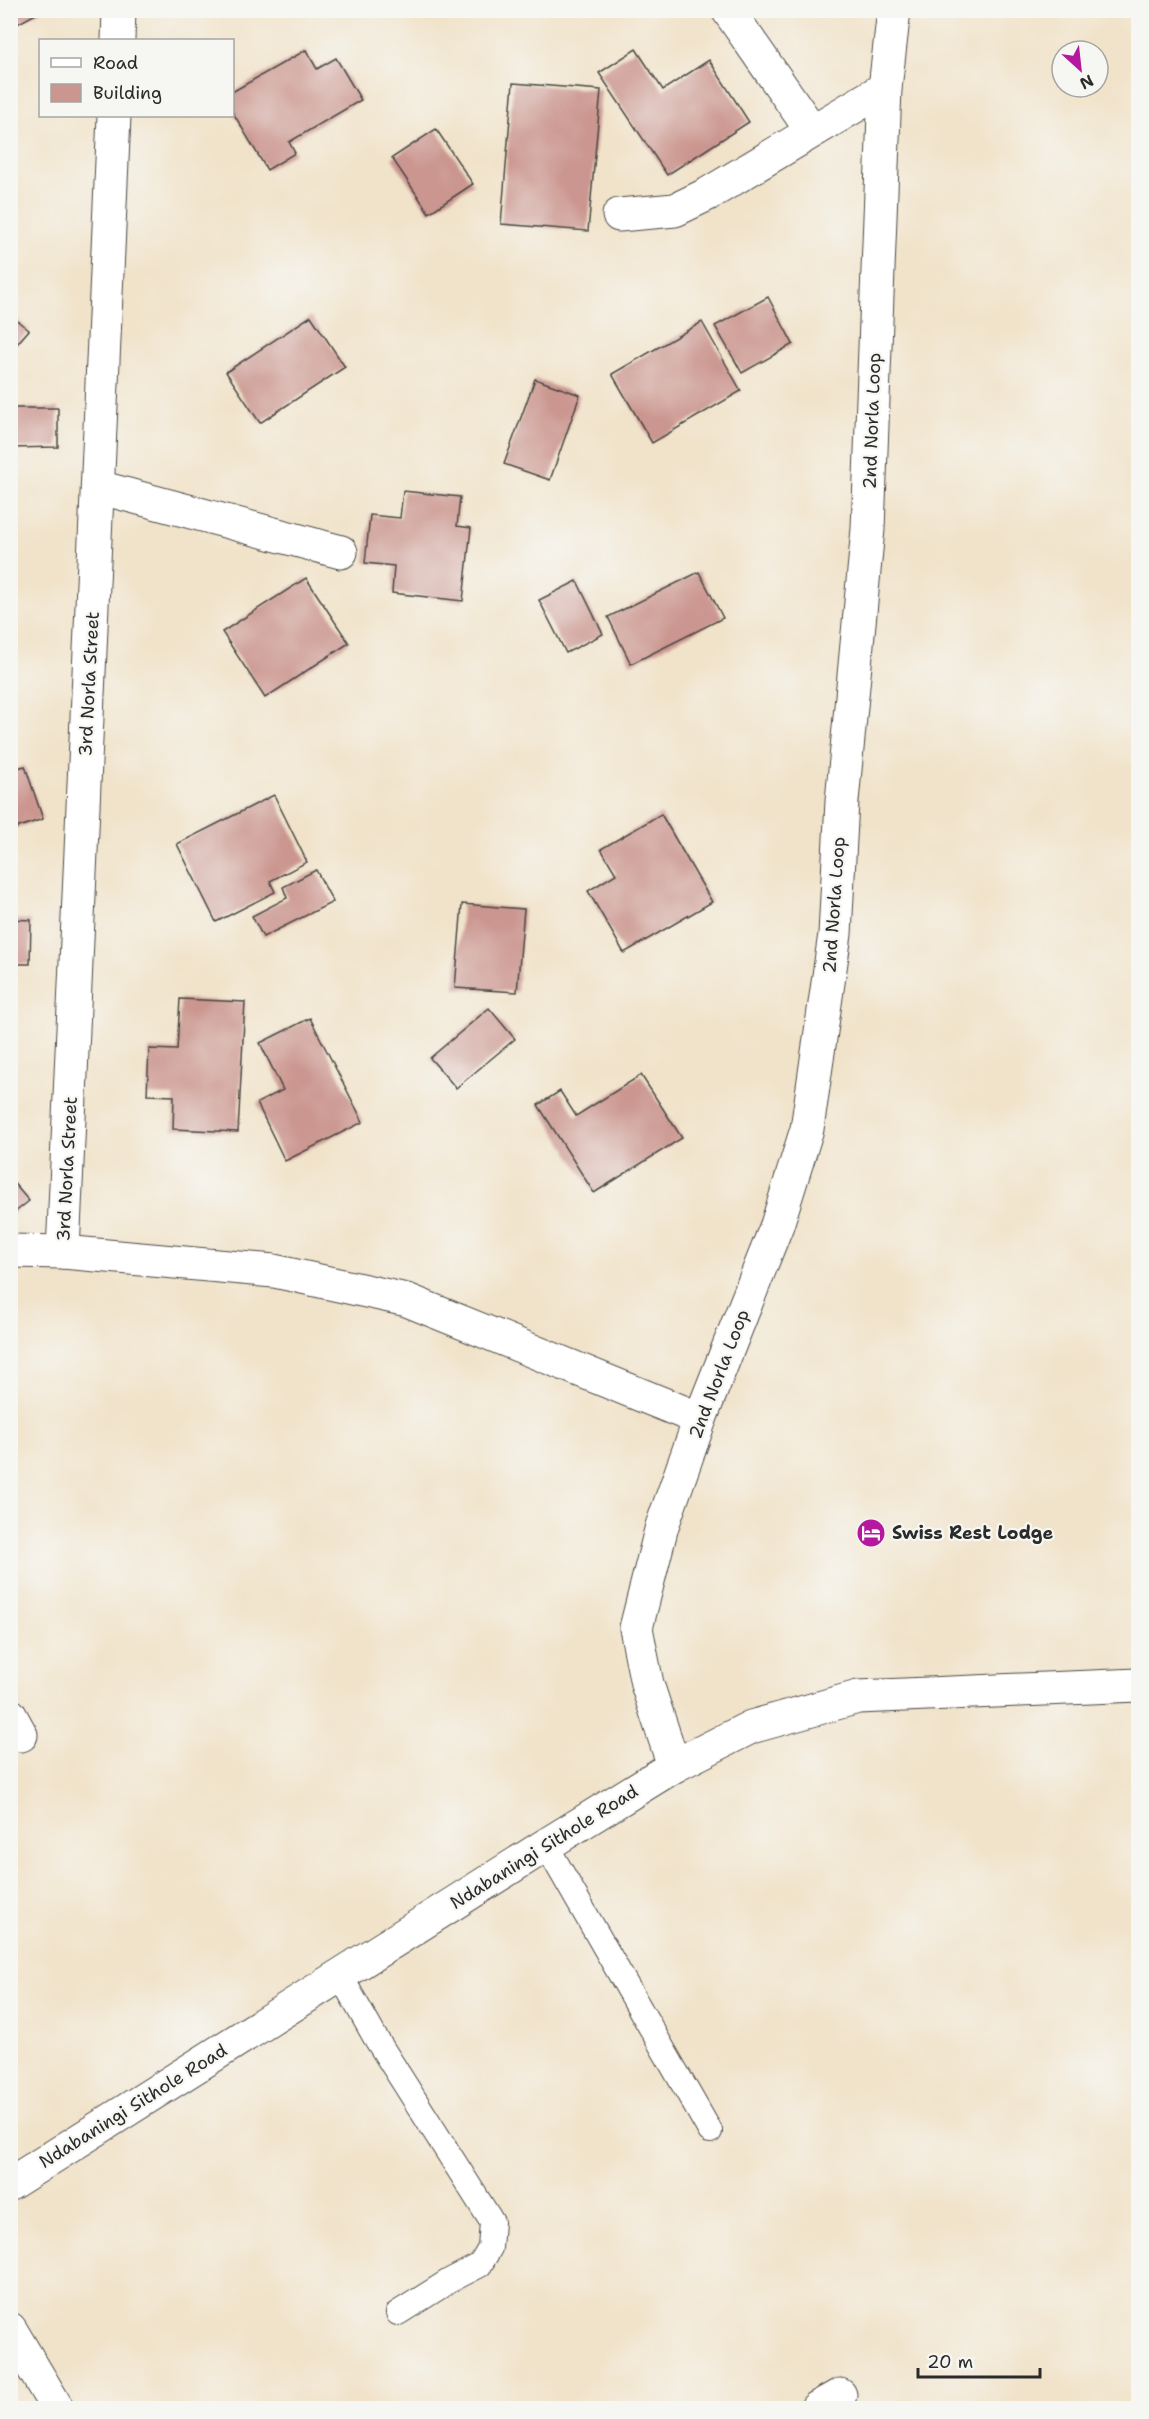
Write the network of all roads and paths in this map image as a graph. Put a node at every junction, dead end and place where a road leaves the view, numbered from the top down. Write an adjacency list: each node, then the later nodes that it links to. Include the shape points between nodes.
1 (119, 10): 4 (street)
2 (728, 10): 7 (street)
3 (894, 10): 5 (street, 2nd Norla Loop)
4 (118, 39)
5 (885, 88): 7 (street); 13 (street, 2nd Norla Loop, via 868,529 842,801 835,934 824,1014 807,1129 777,1225)
6 (114, 117): 9 (street, 3rd Norla Street)
7 (812, 131): 8 (street, via 675,210)
8 (619, 215)
9 (98, 487): 10 (street); 12 (street, 3rd Norla Street)
10 (341, 552)
11 (10, 1251): 12 (street)
12 (63, 1252): 13 (street, via 274,1271 407,1300)
13 (700, 1419): 15 (street, 2nd Norla Loop, via 662,1526 636,1628 647,1684)
14 (1138, 1685): 15 (street, Ndabaningi Sithole Road, via 858,1697 751,1727)
15 (674, 1766): 16 (street, Ndabaningi Sithole Road)
16 (546, 1845): 17 (street, Ndabaningi Sithole Road); 18 (lane)
17 (340, 1976): 19 (street, Ndabaningi Sithole Road); 20 (lane, via 492,2222 489,2248 480,2265)
18 (710, 2131)
19 (10, 2184)
20 (398, 2313)
21 (10, 2329): 22 (street)
22 (57, 2409)

